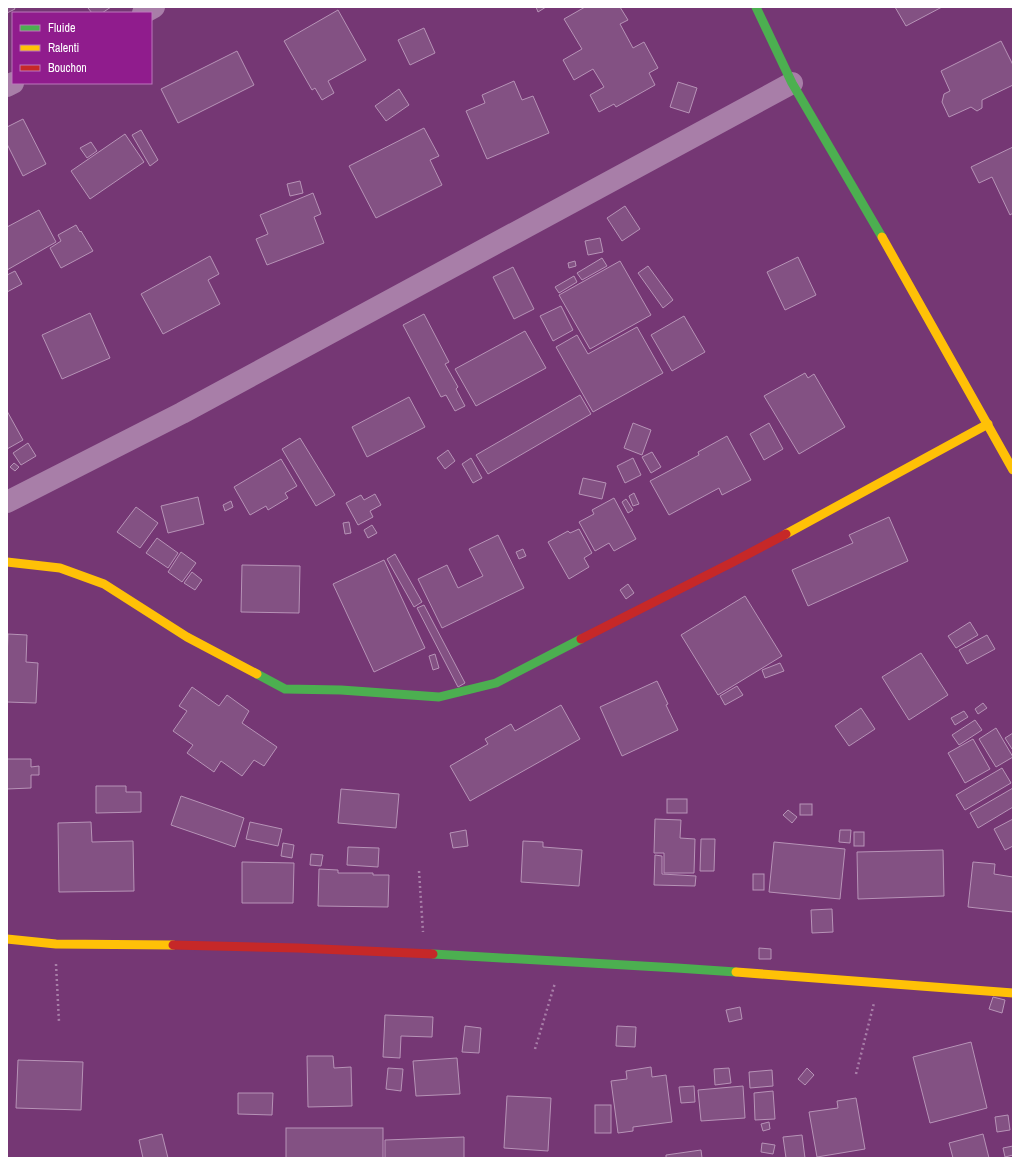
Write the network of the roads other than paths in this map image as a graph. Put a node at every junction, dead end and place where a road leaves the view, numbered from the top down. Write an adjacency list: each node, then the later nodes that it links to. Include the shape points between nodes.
1 (154, 7): 3 (street)
2 (756, 7): 4 (street)
3 (145, 12)
4 (792, 83): 5 (street); 7 (street, via 182,413)
5 (988, 424): 6 (street); 8 (street, via 733,562 496,683 439,697 285,688 187,637 104,584 60,568)
6 (1013, 470)
7 (7, 502)
8 (7, 562)
9 (7, 939): 10 (street, via 56,944 291,948 561,961)
10 (1013, 994)

